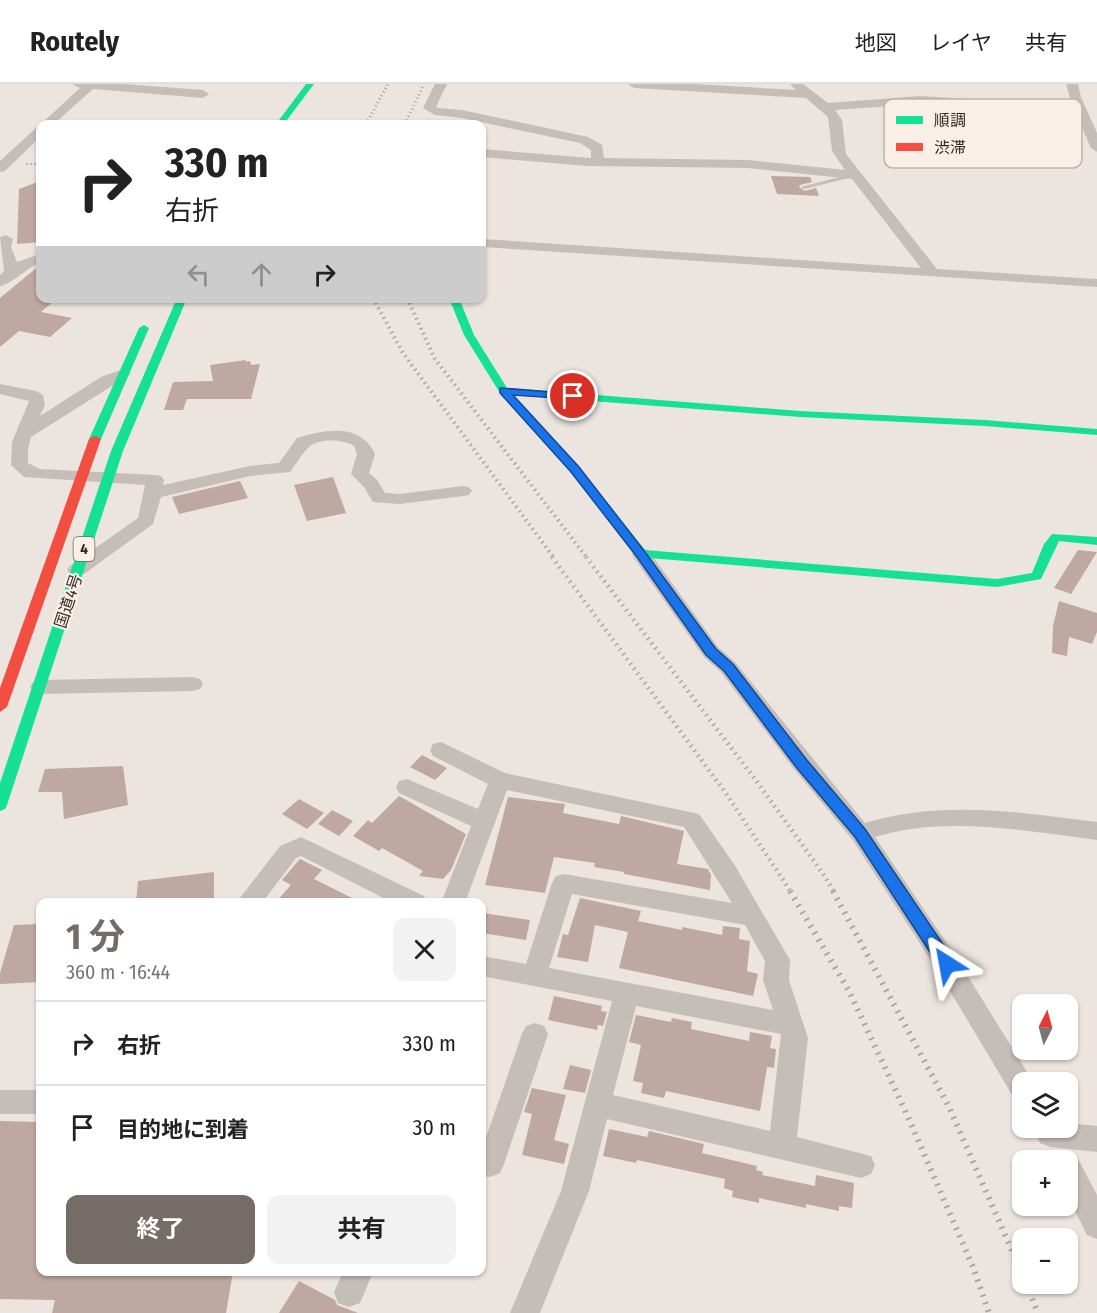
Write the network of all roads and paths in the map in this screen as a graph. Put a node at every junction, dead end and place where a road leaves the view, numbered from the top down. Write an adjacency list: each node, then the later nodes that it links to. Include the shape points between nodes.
1 (87, 84): 7 (street); 12 (street)
2 (310, 84): 13 (main road)
3 (441, 84): 18 (street, via 429,108 435,111 585,140 597,148)
4 (634, 84): 6 (street)
5 (1072, 84): 8 (street)
6 (801, 89): 10 (street)
7 (203, 94)
8 (1076, 99)
9 (884, 103): 10 (street)
10 (824, 107): 20 (street, via 836,120 838,150)
11 (1082, 111): 14 (street)
12 (51, 120)
13 (283, 120)
14 (1094, 129): 16 (street)
15 (36, 134): 19 (street)
16 (1097, 148)
17 (486, 153): 18 (street)
18 (598, 162): 20 (street, via 748,164)
19 (2, 164)
20 (855, 176): 21 (lane); 25 (street)
21 (804, 187)
22 (6, 239): 26 (street)
23 (486, 243): 25 (street)
24 (36, 259): 26 (street, via 22,264)
25 (933, 273): 27 (street)
26 (6, 277)
27 (1097, 283)
28 (180, 303): 37 (main road, 国道4号 / 4, via 117,451)
29 (455, 303): 33 (main road, via 471,338)
30 (151, 313): 31 (main road, 国道4号 / 4)
31 (123, 374): 35 (street, via 107,380); 36 (main road, 国道4号 / 4)
32 (0, 389): 35 (street, via 30,394 37,399 38,405)
33 (504, 391): 34 (main road); 41 (main road, via 575,469)
34 (1097, 432)
35 (24, 434): 36 (street, via 18,455 22,468 40,474)
36 (81, 477): 37 (street); 45 (main road, 国道4号 / 4)
37 (110, 478): 39 (street, via 155,480); 42 (main road, 国道4号 / 4)
38 (463, 491): 39 (street, via 379,498 360,474 366,454 360,442 349,437 331,437 303,442 284,468 250,471)
39 (153, 493): 42 (street, via 147,520)
40 (1097, 541): 41 (main road, via 1056,537 1037,576 1004,583)
41 (641, 554): 52 (street, via 711,652 728,667)
42 (77, 570): 44 (main road, 国道4号 / 4)
43 (193, 684): 44 (street)
44 (40, 687): 49 (main road, 国道4号 / 4)
45 (0, 707)
46 (441, 750): 47 (street)
47 (500, 780): 50 (street); 56 (street, via 690,820 726,870)
48 (407, 787): 50 (street)
49 (0, 805)
50 (484, 822): 55 (street)
51 (1097, 831): 52 (street, via 949,818 903,821)
52 (860, 833): 62 (street)
53 (252, 898): 54 (street, via 288,852 301,846)
54 (405, 898)
55 (455, 898)
56 (752, 916): 58 (street, via 564,883); 60 (street, via 778,960 776,980)
57 (486, 967): 58 (street)
58 (534, 976): 59 (street)
59 (626, 995): 60 (street); 65 (street)
60 (788, 1024): 68 (street, via 795,1038)
61 (535, 1034): 69 (street, via 490,1164)
62 (1013, 1072)
63 (0, 1102): 64 (street)
64 (36, 1102)
65 (598, 1104): 68 (street); 73 (street, via 575,1191)
66 (1078, 1136): 67 (street)
67 (1097, 1139)
68 (782, 1146): 70 (street)
69 (486, 1163)
70 (861, 1165)
71 (1078, 1188): 72 (street)
72 (1097, 1225)
73 (525, 1313)

